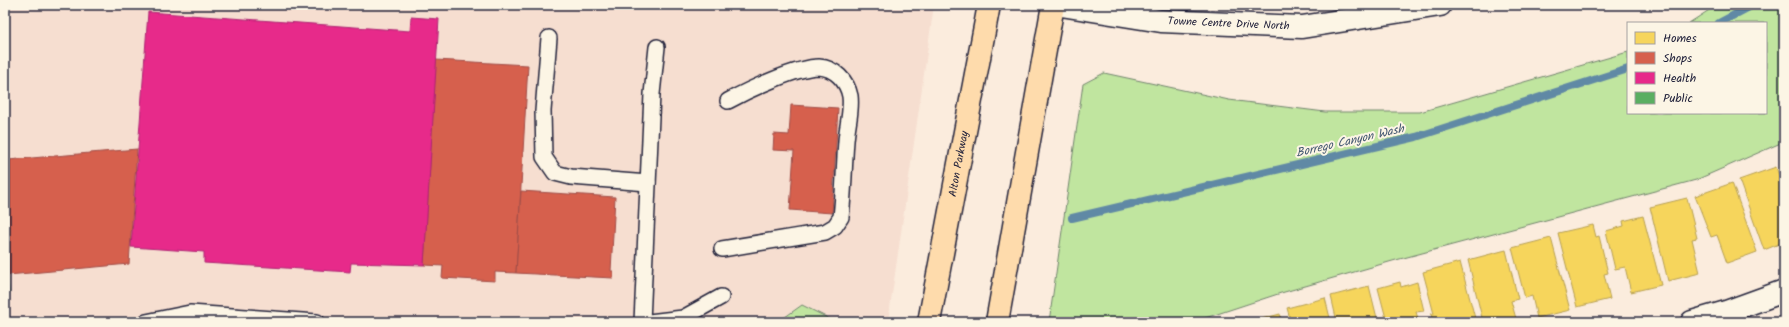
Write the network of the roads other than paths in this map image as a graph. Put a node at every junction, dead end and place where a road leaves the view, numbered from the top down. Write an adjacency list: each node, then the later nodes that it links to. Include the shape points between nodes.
1 (989, 5): 17 (main road, Alton Parkway)
2 (1053, 5): 18 (main road)
3 (1061, 5): 4 (street, Towne Centre Drive North, via 1161,21 1302,27)
4 (1440, 5)
5 (549, 38): 8 (lane, via 542,111 544,157 555,173 571,177)
6 (657, 47): 8 (lane)
7 (728, 100): 9 (lane, via 750,88 819,67 843,78 850,95 851,111 846,133 841,217 835,226 825,232)
8 (648, 183): 15 (lane)
9 (722, 249)
10 (1784, 291): 12 (street)
11 (721, 297): 16 (lane, via 683,318)
12 (1729, 317): 19 (street)
13 (146, 322): 14 (lane, via 190,313)
14 (317, 322)
15 (642, 322)
16 (650, 322)
17 (929, 322)
18 (997, 322)
19 (1692, 322)

